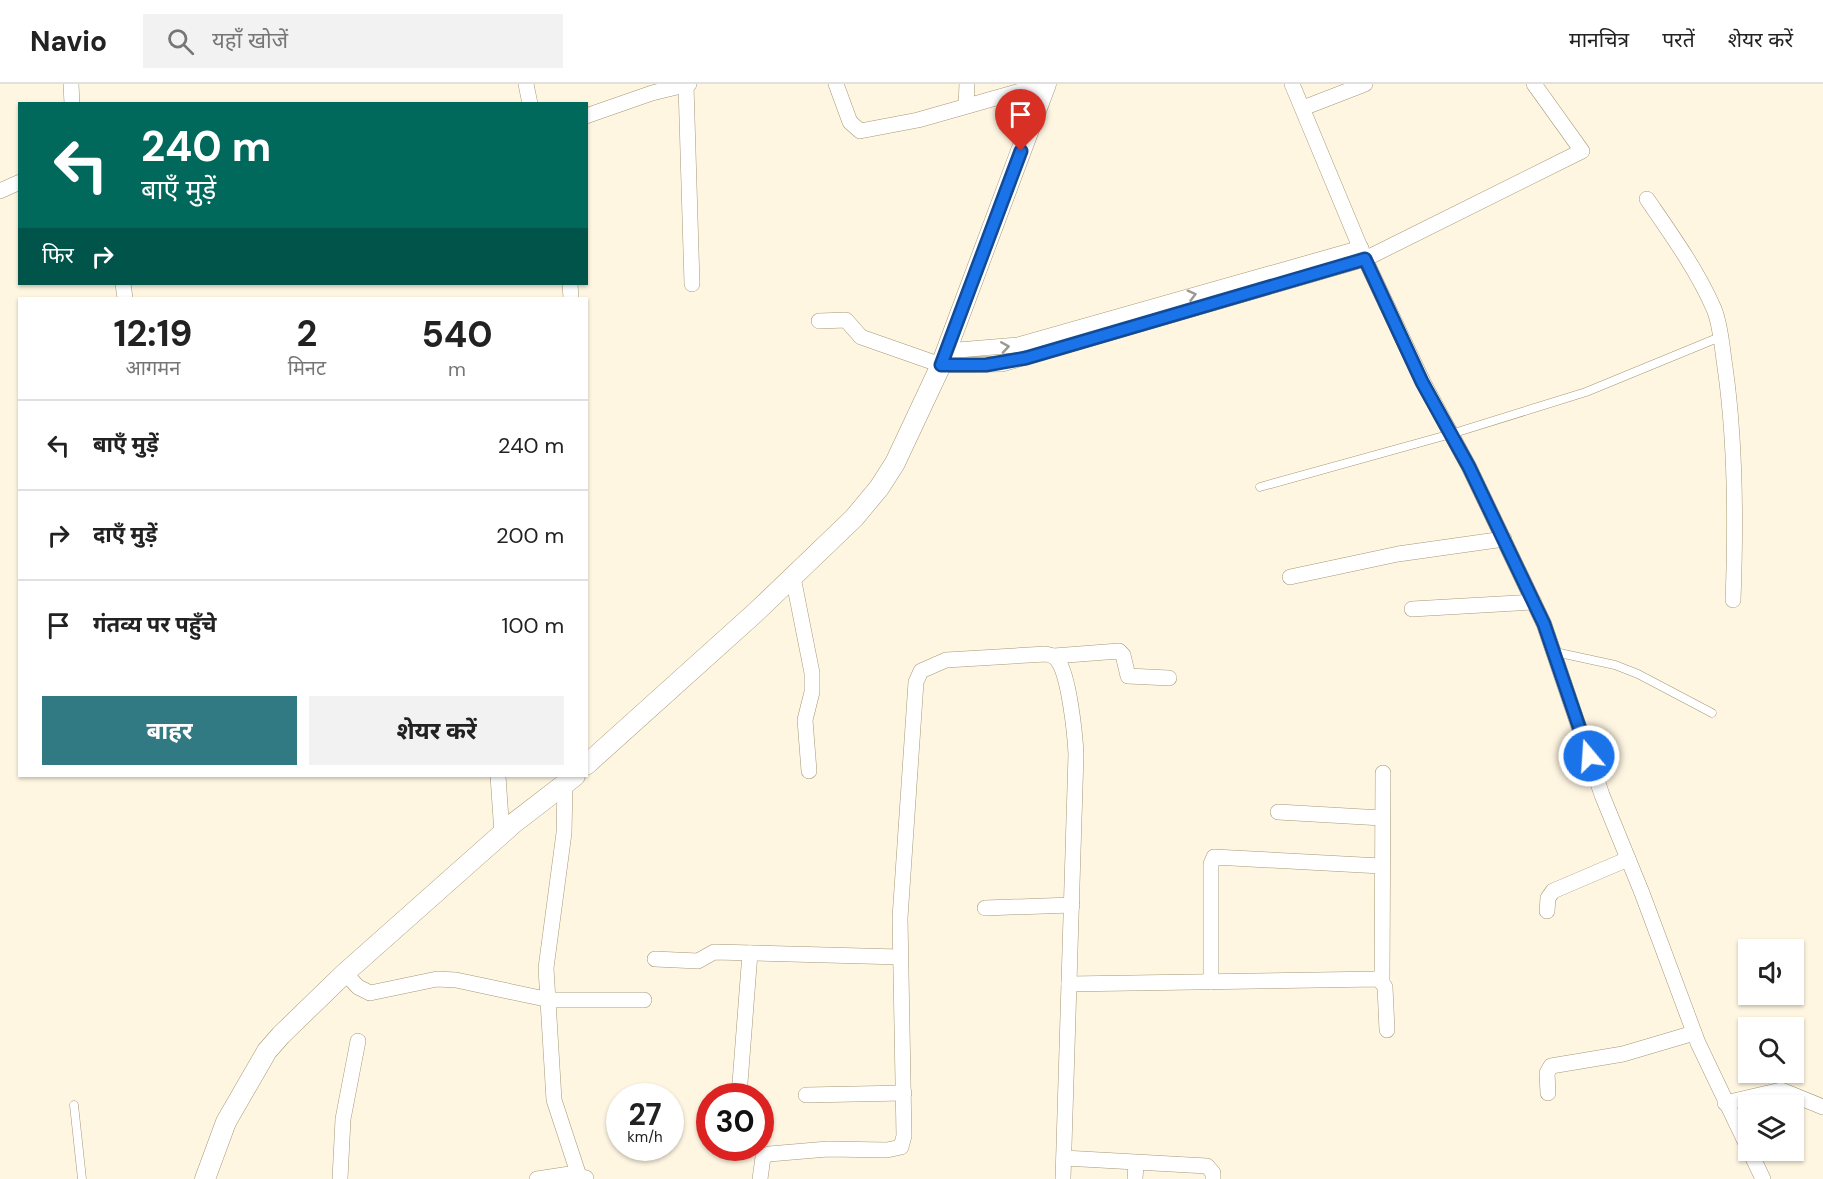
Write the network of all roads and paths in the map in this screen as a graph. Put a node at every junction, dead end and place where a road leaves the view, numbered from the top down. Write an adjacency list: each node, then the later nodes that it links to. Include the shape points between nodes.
1 (71, 84): 11 (street)
2 (526, 84): 12 (street)
3 (687, 84): 10 (street); 20 (street)
4 (836, 84): 13 (street, via 850,122 861,131 918,120)
5 (967, 84): 13 (street)
6 (1045, 84): 13 (street); 23 (street)
7 (1292, 84): 14 (street)
8 (1365, 84): 14 (street)
9 (1534, 84): 19 (street, via 1582,151)
10 (634, 91): 15 (street)
11 (72, 102)
12 (530, 102)
13 (966, 105)
14 (1303, 108): 19 (street)
15 (588, 115)
16 (18, 183): 17 (street)
17 (0, 191)
18 (1647, 199): 22 (street, via 1714,310)
19 (1363, 253): 23 (street, via 1157,312 1002,364); 24 (street, via 1422,382)
20 (692, 284)
21 (819, 321): 23 (street, via 846,320 861,337)
22 (1720, 337): 24 (lane, via 1586,392); 29 (street, via 1730,408)
23 (944, 358): 27 (street, via 879,488)
24 (1451, 434): 25 (lane); 26 (street)
25 (1260, 487)
26 (1504, 539): 28 (street, via 1398,554); 30 (street)
27 (793, 577): 36 (street); 37 (street, via 812,673 805,720)
28 (1290, 577)
29 (1733, 600)
30 (1534, 602): 31 (street); 32 (street)
31 (1412, 609)
32 (1555, 652): 35 (lane, via 1615,665); 44 (street, via 1602,795)
33 (1054, 656): 34 (street, via 1119,651 1128,676); 46 (street, via 1063,673 1075,734); 50 (street, via 946,660 921,671 916,682)
34 (1169, 678)
35 (1712, 713)
36 (588, 763)
37 (809, 771)
38 (1383, 773): 42 (street)
39 (498, 777): 43 (street)
40 (570, 780): 43 (street); 56 (street, via 548,942)
41 (1278, 812): 42 (street)
42 (1382, 818): 45 (street)
43 (502, 834): 52 (street)
44 (1628, 859): 48 (street, via 1553,891); 59 (street)
45 (1381, 866): 53 (street); 54 (street, via 1214,857)
46 (1072, 905): 47 (street); 55 (street)
47 (986, 908)
48 (1547, 911)
49 (750, 953): 50 (street); 51 (street, via 710,953 698,961); 61 (street)
50 (900, 957): 62 (street)
51 (655, 959)
52 (345, 973): 56 (street, via 370,993 438,979); 72 (street, via 267,1051 226,1122)
53 (1382, 981): 54 (street); 58 (street)
54 (1210, 982): 55 (street)
55 (1070, 984): 68 (street)
56 (550, 1000): 57 (street); 70 (street, via 554,1100)
57 (644, 1000)
58 (1387, 1030)
59 (1694, 1033): 63 (street, via 1623,1054 1551,1066 1547,1073); 65 (street)
60 (358, 1041): 73 (street, via 343,1119)
61 (740, 1083)
62 (904, 1093): 64 (street); 75 (street, via 901,1147 769,1154 763,1157)
63 (1548, 1093)
64 (806, 1095)
65 (1725, 1103): 67 (street, via 1781,1090); 78 (street)
66 (74, 1105): 71 (lane)
67 (1823, 1107)
68 (1064, 1158): 69 (street); 76 (street)
69 (1136, 1172): 77 (street, via 1207,1166)
70 (584, 1177): 74 (street, via 556,1175)
71 (82, 1179)
72 (206, 1179)
73 (340, 1179)
74 (537, 1179)
75 (760, 1179)
76 (1063, 1179)
77 (1213, 1179)
78 (1762, 1179)

